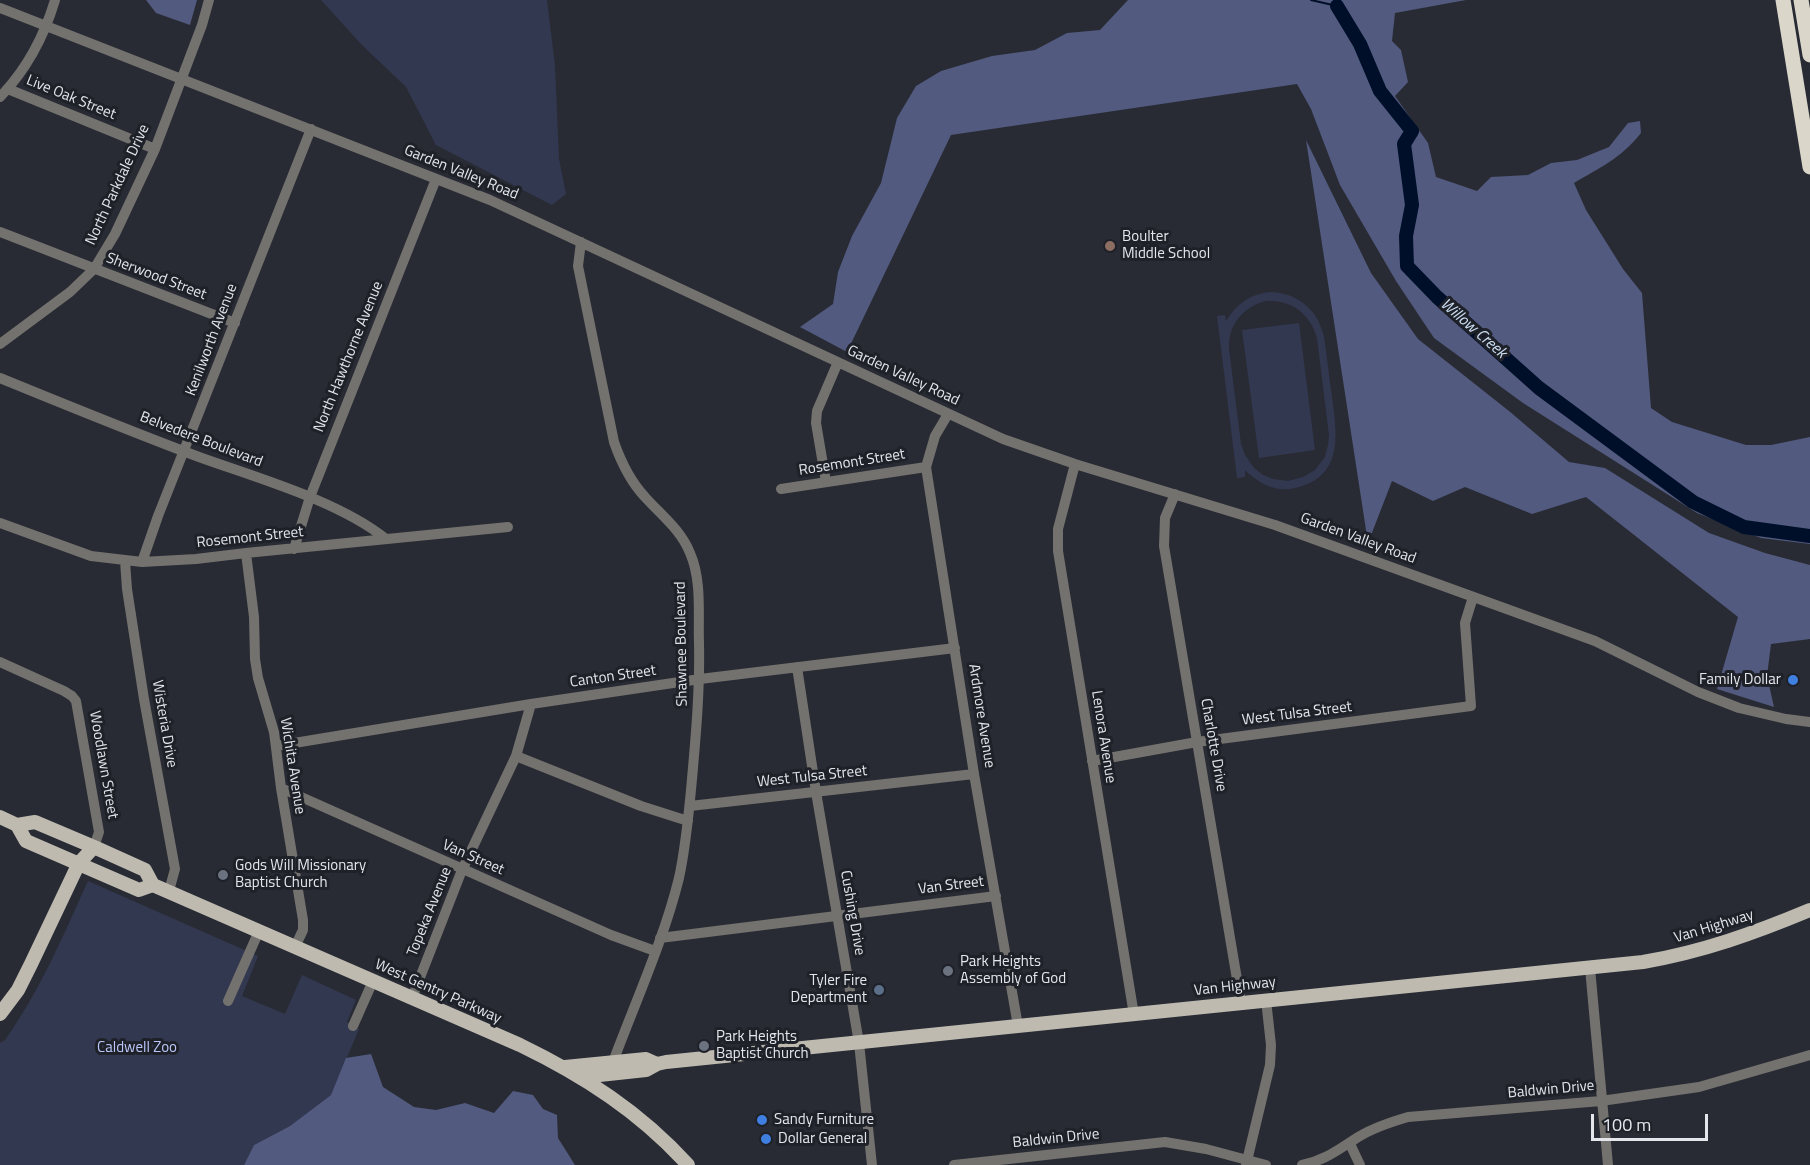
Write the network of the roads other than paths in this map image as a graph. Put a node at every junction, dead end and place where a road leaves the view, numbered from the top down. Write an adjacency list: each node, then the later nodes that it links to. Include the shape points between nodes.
1 (55, 0): 6 (street)
2 (209, 0): 8 (street, North Parkdale Drive)
3 (1783, 0): 13 (highway)
4 (1801, 0): 7 (highway)
5 (0, 8): 6 (street, Garden Valley Road)
6 (48, 26): 8 (street, Garden Valley Road); 9 (street)
7 (1810, 55)
8 (180, 79): 11 (street, Garden Valley Road); 12 (street, North Parkdale Drive)
9 (8, 89): 10 (street); 12 (street, Live Oak Street)
10 (0, 97)
11 (311, 129): 14 (street, Garden Valley Road); 18 (street, Kenilworth Avenue)
12 (155, 149): 17 (street, North Parkdale Drive)
13 (1809, 159)
14 (436, 178): 16 (street, Garden Valley Road); 29 (street, North Hawthorne Avenue)
15 (0, 232): 17 (street, Sherwood Street)
16 (581, 242): 20 (street, Garden Valley Road); 41 (street, Shawnee Boulevard, via 578,266 618,452 632,481 683,539 696,572)
17 (94, 269): 18 (street, Sherwood Street); 19 (street, North Parkdale Drive, via 58,303)
18 (235, 323): 23 (street, Kenilworth Avenue)
19 (0, 344)
20 (838, 362): 22 (street, Garden Valley Road); 26 (street, via 817,411)
21 (0, 378): 23 (street, Belvedere Boulevard)
22 (948, 414): 24 (street, Garden Valley Road, via 1003,439); 25 (street, Ardmore Avenue, via 935,436)
23 (184, 451): 29 (street, Belvedere Boulevard); 36 (street, Kenilworth Avenue)
24 (1075, 464): 28 (street, Garden Valley Road); 47 (street, Lenora Avenue, via 1058,529 1059,551)
25 (926, 467): 26 (street, Rosemont Street); 38 (street, Ardmore Avenue)
26 (826, 482): 27 (street, Rosemont Street)
27 (781, 489)
28 (1175, 494): 37 (street, Garden Valley Road, via 1275,525); 44 (street, Charlotte Drive, via 1165,518 1164,546)
29 (310, 497): 32 (street, Belvedere Boulevard, via 372,527); 33 (street, North Hawthorne Avenue)
30 (0, 523): 35 (street, Rosemont Street, via 91,556)
31 (508, 527): 32 (street, Rosemont Street)
32 (386, 539): 33 (street, Rosemont Street)
33 (294, 549): 34 (street, Rosemont Street)
34 (246, 553): 36 (street, Rosemont Street); 45 (street, Wichita Avenue, via 255,659)
35 (125, 561): 36 (street, Rosemont Street); 59 (street, Wisteria Drive, via 142,688 175,869)
36 (142, 562)
37 (1473, 597): 43 (street, Garden Valley Road, via 1595,641 1739,708); 44 (street, West Tulsa Street, via 1465,623 1471,706)
38 (955, 648): 40 (street, Canton Street); 48 (street, Ardmore Avenue)
39 (0, 662): 55 (street, Woodlawn Street, via 64,690 76,701 99,832)
40 (797, 667): 41 (street, Canton Street); 50 (street, Cushing Drive)
41 (700, 679): 42 (street, Canton Street); 51 (street, Shawnee Boulevard)
42 (531, 704): 45 (street, Canton Street); 46 (street, Topeka Avenue)
43 (1810, 722)
44 (1197, 742): 47 (street, West Tulsa Street); 72 (street, Charlotte Drive)
45 (276, 746): 49 (street, Wichita Avenue)
46 (516, 756): 53 (street); 57 (street, Topeka Avenue)
47 (1092, 760): 74 (street, Lenora Avenue)
48 (974, 774): 50 (street, West Tulsa Street); 60 (street, Ardmore Avenue)
49 (281, 789): 57 (street, Van Street); 65 (street, Wichita Avenue, via 303,920)
50 (816, 792): 51 (street, West Tulsa Street); 62 (street, Cushing Drive)
51 (690, 806): 53 (street, Shawnee Boulevard)
52 (0, 817): 54 (main road, West Gentry Parkway)
53 (688, 821): 64 (street, Shawnee Boulevard, via 679,876)
54 (17, 825): 55 (main road, West Gentry Parkway, via 35,822); 56 (main road, West Gentry Parkway, via 26,840)
55 (94, 847): 56 (main road); 58 (main road, West Gentry Parkway, via 145,870)
56 (79, 863): 58 (main road, West Gentry Parkway, via 139,890); 73 (main road, via 18,990)
57 (462, 870): 66 (street, Van Street); 69 (street, Topeka Avenue)
58 (153, 885): 59 (main road, West Gentry Parkway)
59 (169, 891): 63 (main road, West Gentry Parkway)
60 (996, 896): 62 (street, Van Street); 76 (street, Ardmore Avenue)
61 (1810, 910): 67 (main road, Van Highway, via 1737,940 1694,952)
62 (837, 915): 64 (street, Van Street); 77 (street, Cushing Drive)
63 (259, 931): 65 (main road, West Gentry Parkway); 71 (street)
64 (660, 938): 66 (street, Shawnee Boulevard)
65 (295, 947): 68 (main road, West Gentry Parkway)
66 (655, 951): 79 (street, Shawnee Boulevard)
67 (1590, 968): 70 (main road, Van Highway); 83 (street)
68 (374, 981): 69 (main road, West Gentry Parkway); 75 (street)
69 (412, 998): 81 (main road, West Gentry Parkway)
70 (1266, 1000): 72 (main road, Van Highway); 85 (street, via 1270,1065)
71 (228, 1001)
72 (1241, 1003): 74 (main road, Van Highway)
73 (0, 1014)
74 (1134, 1015): 76 (main road, Van Highway)
75 (353, 1026)
76 (1018, 1026): 77 (main road, Van Highway)
77 (859, 1043): 80 (main road, Van Highway); 87 (street, Cushing Drive)
78 (1810, 1055): 83 (street, Baldwin Drive, via 1699,1087)
79 (614, 1062): 80 (main road, Van Highway, via 646,1059); 81 (main road, Van Highway)
80 (657, 1064): 82 (main road, Van Highway, via 646,1070)
81 (565, 1067): 82 (main road, West Gentry Parkway)
82 (581, 1077): 86 (main road, West Gentry Parkway, via 628,1108)
83 (1601, 1101): 84 (street, Baldwin Drive, via 1408,1117 1381,1125); 92 (street)
84 (1350, 1144): 90 (street, Baldwin Drive, via 1329,1157); 91 (street)
85 (1247, 1162): 88 (street, Baldwin Drive, via 1165,1142); 89 (street, Baldwin Drive)
86 (688, 1165)
87 (872, 1165)
88 (954, 1165)
89 (1266, 1165)
90 (1302, 1165)
91 (1360, 1165)
92 (1608, 1165)

